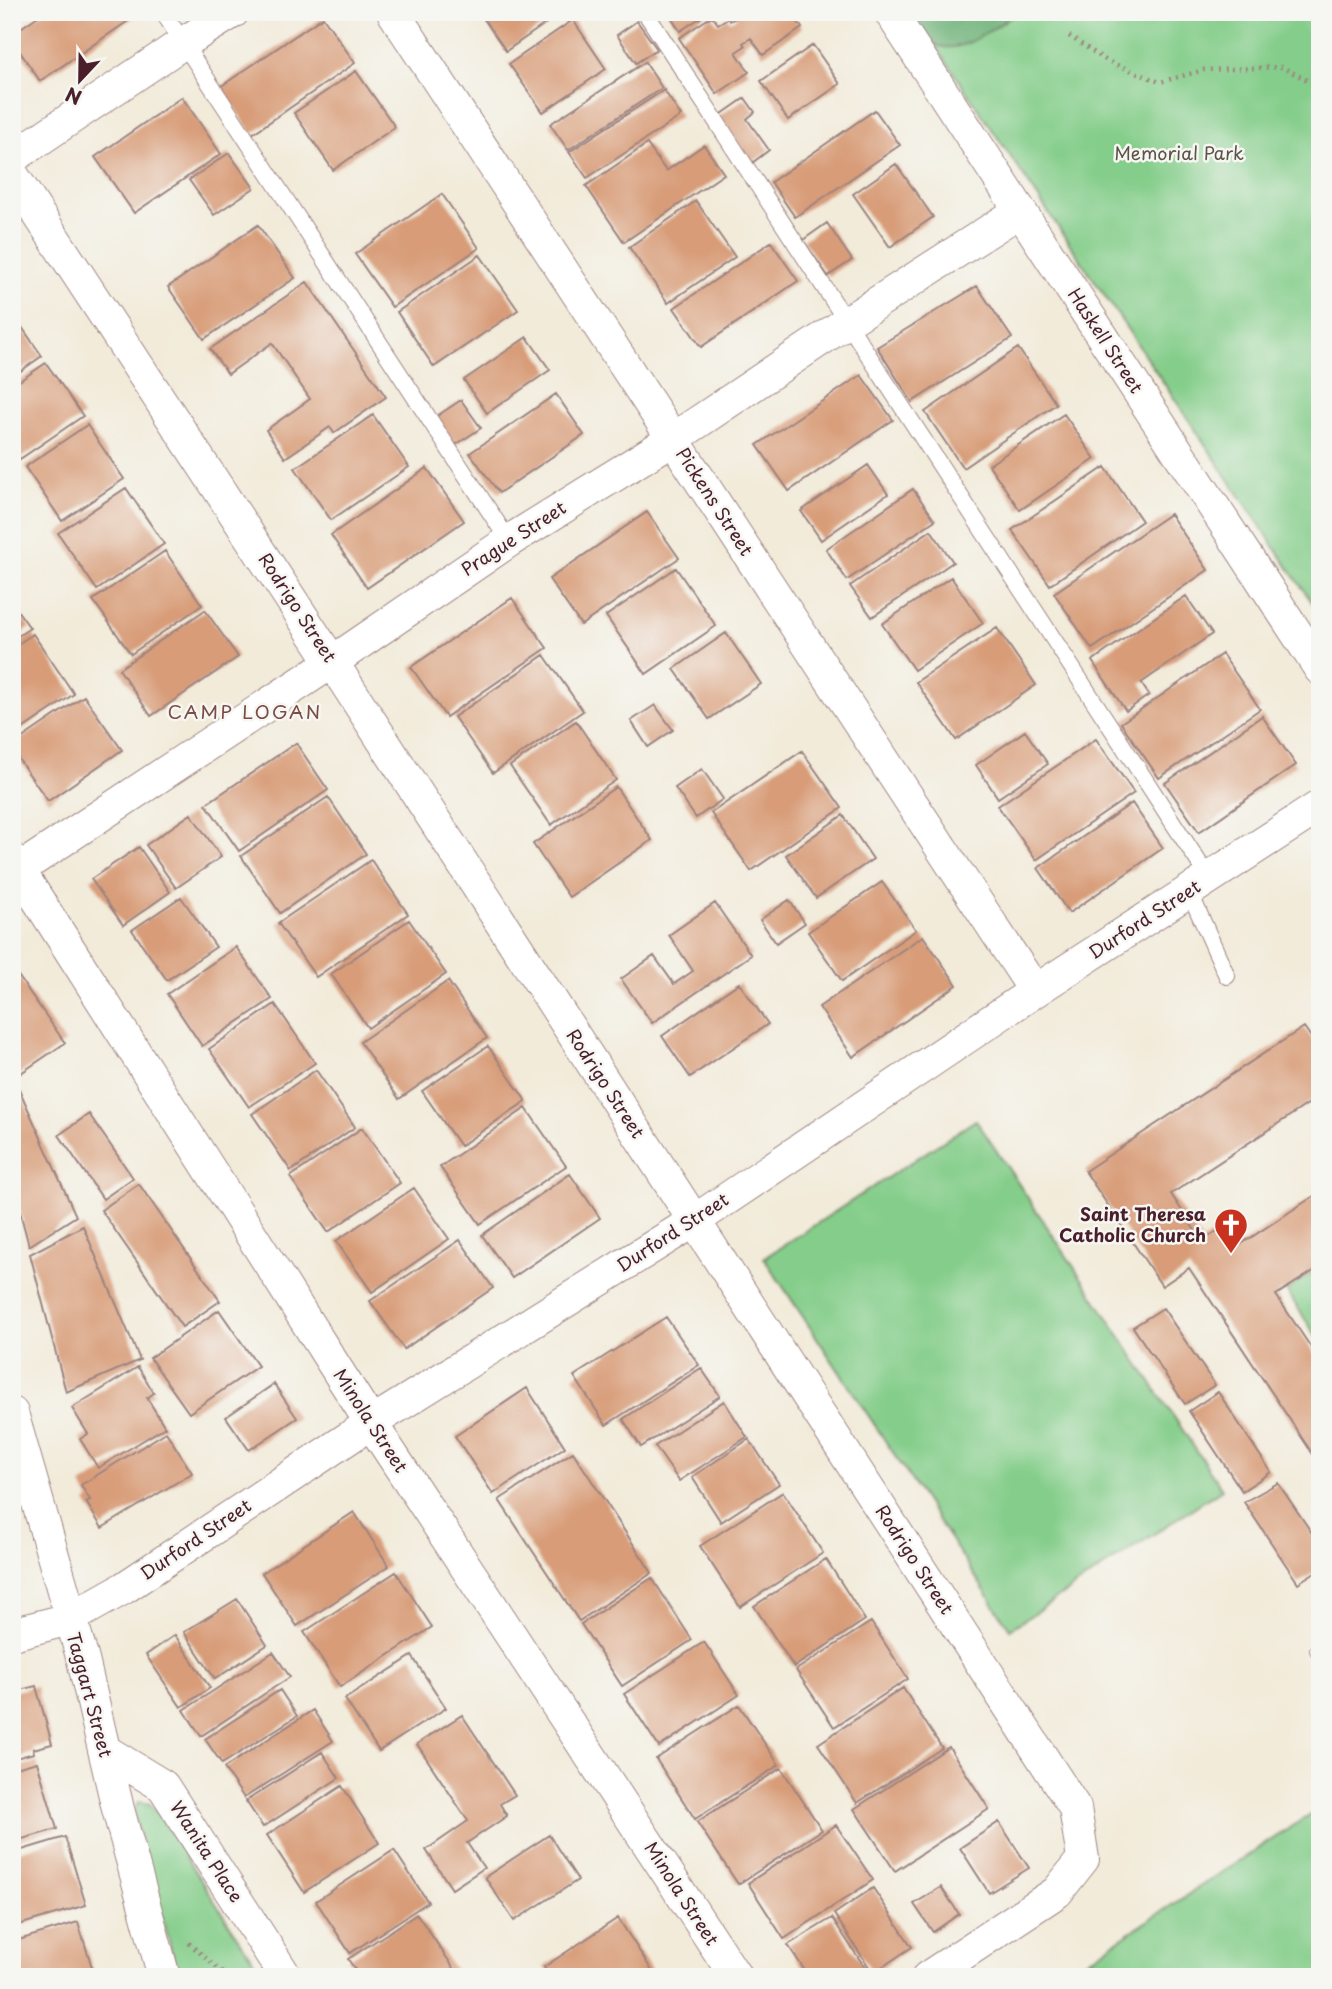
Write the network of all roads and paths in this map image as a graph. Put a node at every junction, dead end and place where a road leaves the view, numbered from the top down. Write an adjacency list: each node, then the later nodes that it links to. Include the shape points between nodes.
1 (163, 12): 7 (lane)
2 (233, 12): 7 (street)
3 (393, 12): 13 (street, Pickens Street)
4 (645, 12): 12 (lane)
5 (890, 12): 11 (street, Haskell Street)
6 (1069, 36): 8 (path, via 1107,61 1160,82 1205,70 1282,67)
7 (183, 43): 9 (street); 14 (lane)
8 (1320, 87)
9 (12, 158)
10 (12, 174): 15 (street, Rodrigo Street)
11 (1020, 211): 12 (street, Prague Street); 16 (street, Haskell Street)
12 (847, 322): 13 (street, Prague Street); 19 (lane)
13 (673, 439): 14 (street, Prague Street); 21 (street, Pickens Street)
14 (509, 541): 15 (street, Prague Street)
15 (332, 662): 18 (street, Prague Street); 22 (street, Rodrigo Street)
16 (1320, 669)
17 (1320, 806): 19 (street, Durford Street)
18 (15, 868): 24 (street, Minola Street)
19 (1199, 885): 20 (lane); 21 (street, Durford Street)
20 (1227, 976)
21 (1035, 991): 22 (street, Durford Street)
22 (694, 1221): 24 (street, Durford Street); 28 (street, Rodrigo Street, via 1075,1808 1083,1859 1057,1892)
23 (12, 1413): 25 (street, Taggart Street)
24 (371, 1423): 25 (street, Durford Street, via 124,1588); 31 (street, Minola Street)
25 (69, 1619): 26 (street, Durford Street); 27 (street, Taggart Street)
26 (12, 1634)
27 (104, 1750): 29 (street, Taggart Street); 30 (street, Wanita Place, via 163,1786)
28 (938, 1970)
29 (164, 1977)
30 (286, 1977)
31 (736, 1977)

